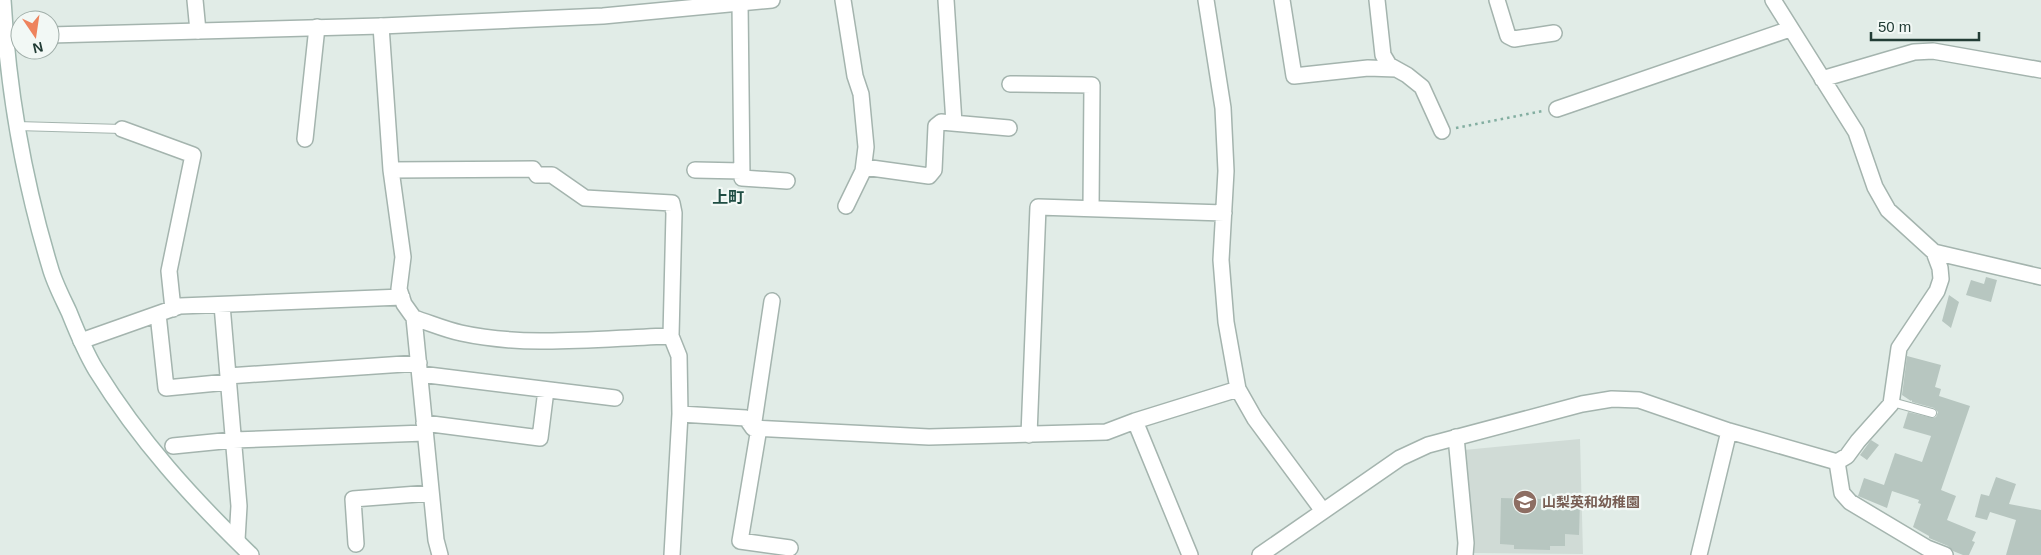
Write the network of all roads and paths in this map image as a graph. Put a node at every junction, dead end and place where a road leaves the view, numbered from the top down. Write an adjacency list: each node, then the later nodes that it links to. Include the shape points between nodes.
1 (3, 0): 18 (street)
2 (195, 0): 15 (street)
3 (772, 0): 11 (street)
4 (843, 0): 30 (street, via 855,76 861,94 866,147)
5 (946, 0): 24 (street)
6 (1206, 0): 37 (street, via 1223,108)
7 (1282, 0): 19 (street, via 1294,76 1368,68)
8 (1377, 0): 19 (street, via 1383,55)
9 (1497, 0): 16 (street, via 1508,36 1514,39)
10 (1773, 0): 14 (street)
11 (748, 2): 12 (street, via 603,16); 33 (street)
12 (381, 26): 13 (street); 31 (street)
13 (317, 27): 15 (street); 29 (street)
14 (1790, 29): 21 (street); 23 (street)
15 (198, 31): 17 (street)
16 (1554, 33)
17 (60, 34)
18 (8, 36): 25 (street)
19 (1396, 69): 28 (street, via 1422,87)
20 (2041, 70): 21 (street, via 1933,51 1914,52)
21 (1822, 79): 38 (street, via 1856,132 1875,187 1888,210)
22 (1010, 84): 36 (street, via 1092,85)
23 (1557, 108): 28 (path)
24 (954, 123): 26 (street); 30 (street, via 941,122 936,126 934,170 929,176)
25 (17, 126): 27 (lane); 47 (street, via 50,268)
26 (1009, 128)
27 (122, 129): 43 (street, via 194,155 169,271)
28 (1442, 131)
29 (305, 138)
30 (864, 167): 35 (street)
31 (392, 170): 40 (street, via 403,257 399,289); 46 (street, via 533,169 537,175 552,175 585,198 672,203)
32 (695, 170): 33 (street)
33 (742, 171): 34 (street, via 742,178)
34 (787, 181)
35 (846, 206)
36 (1091, 209): 37 (street); 60 (street, via 1038,207)
37 (1224, 213): 50 (street, via 1221,260 1226,322)
38 (1934, 252): 39 (street); 53 (street, via 1941,279 1937,291 1900,348)
39 (2041, 277)
40 (402, 297): 42 (street); 45 (street)
41 (772, 301): 58 (street)
42 (222, 305): 43 (street); 49 (street)
43 (173, 309): 44 (street)
44 (158, 314): 47 (street); 49 (street, via 166,388)
45 (414, 318): 46 (street, via 461,333 501,338 548,341); 48 (street)
46 (670, 336): 55 (street, via 679,356)
47 (81, 341): 67 (street, via 96,370 169,472)
48 (419, 368): 49 (street); 51 (street); 57 (street)
49 (228, 379): 62 (street)
50 (1238, 389): 56 (street); 66 (street, via 1255,419)
51 (546, 390): 52 (street); 57 (street, via 540,438)
52 (615, 398)
53 (1892, 402): 54 (lane); 64 (street, via 1847,456)
54 (1932, 413)
55 (680, 414): 58 (street, via 746,418); 72 (street)
56 (1135, 421): 60 (street, via 1106,432); 73 (street)
57 (425, 428): 62 (street); 65 (street)
58 (756, 428): 60 (street, via 929,437); 69 (street, via 740,541)
59 (1728, 431): 61 (street, via 1638,400 1612,399); 64 (street); 76 (street)
60 (1029, 435)
61 (1456, 437): 66 (street, via 1400,458); 75 (street, via 1466,543)
62 (233, 440): 63 (street); 67 (street, via 239,506)
63 (173, 446)
64 (1837, 462): 77 (street, via 1842,493 1850,502 1927,548)
65 (431, 493): 68 (street, via 353,499); 71 (street)
66 (1323, 511): 74 (street)
67 (237, 540): 70 (street)
68 (356, 544)
69 (790, 548)
70 (249, 554)
71 (440, 555)
72 (672, 555)
73 (1190, 555)
74 (1260, 555)
75 (1464, 555)
76 (1699, 555)
77 (1945, 555)

